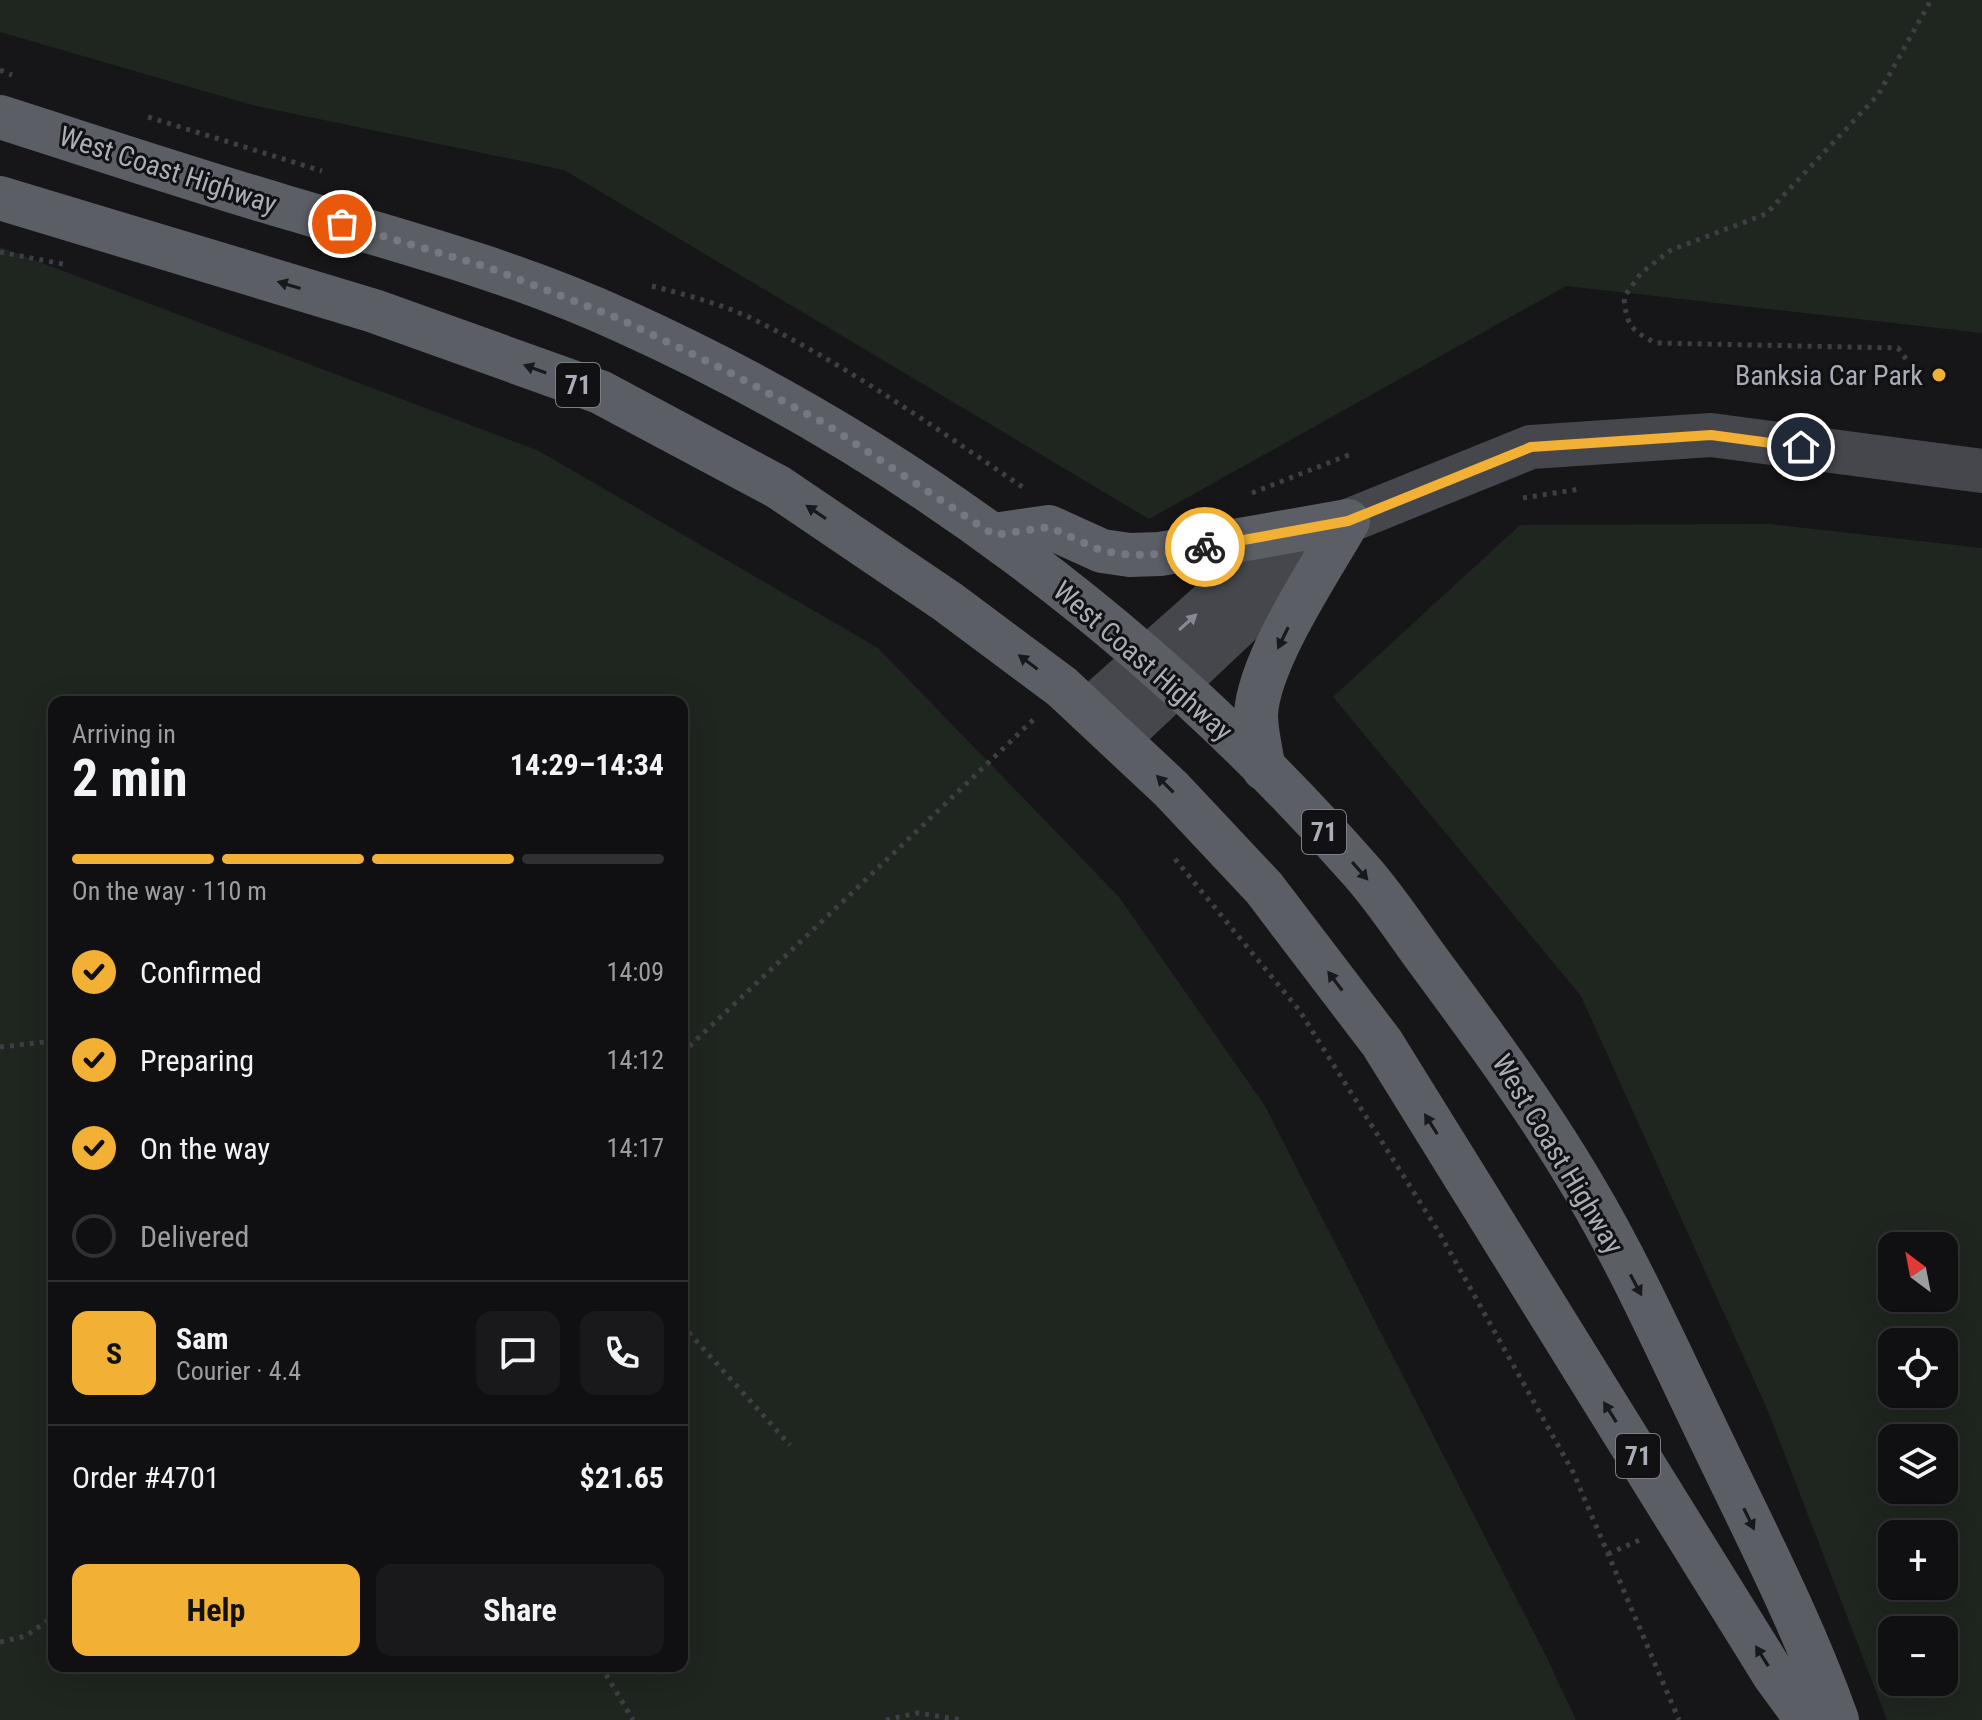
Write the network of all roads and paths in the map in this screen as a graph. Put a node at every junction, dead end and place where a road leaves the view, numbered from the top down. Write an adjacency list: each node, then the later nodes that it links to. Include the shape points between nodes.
1 (1931, 0): 6 (path, via 1878,95 1766,214 1671,250 1641,273 1624,297 1634,332 1656,343 1898,348)
2 (0, 117): 11 (highway, West Coast Highway / 71, via 487,267 620,319 824,423)
3 (0, 198): 14 (highway, 71, one-way to 3, via 948,602 778,487 600,392 374,311)
4 (0, 252): 5 (path)
5 (77, 267)
6 (1906, 359)
7 (1982, 471): 10 (main road, via 1711,435 1531,447)
8 (1584, 488): 9 (path)
9 (1512, 501)
10 (1348, 521): 11 (highway, via 1160,554 1102,551 1049,527); 12 (main road, via 1232,583); 16 (highway, one-way to 16, via 1267,669 1256,716)
11 (994, 535): 12 (highway, West Coast Highway / 71)
12 (1162, 670): 14 (main road); 16 (highway, West Coast Highway / 71)
13 (1022, 709): 14 (path)
14 (1076, 714): 15 (path); 20 (path, via 899,846); 32 (highway, 71, one-way to 14, via 1774,1675 1382,1043 1264,888)
15 (1045, 728)
16 (1264, 769): 33 (highway, West Coast Highway / 71, one-way to 33, via 1363,873 1517,1081 1586,1191 1808,1641)
17 (1170, 853): 24 (path, via 1299,1010 1431,1221 1573,1472)
18 (48, 1042): 19 (path)
19 (0, 1047)
20 (688, 1047)
21 (688, 1332): 22 (path)
22 (790, 1445)
23 (1657, 1532): 24 (path)
24 (1608, 1554): 31 (path)
25 (48, 1620): 26 (path, via 26,1636)
26 (0, 1642)
27 (605, 1672): 28 (path)
28 (633, 1720)
29 (886, 1720): 30 (path, via 917,1713)
30 (963, 1720)
31 (1679, 1720)
32 (1807, 1720)
33 (1837, 1720)

